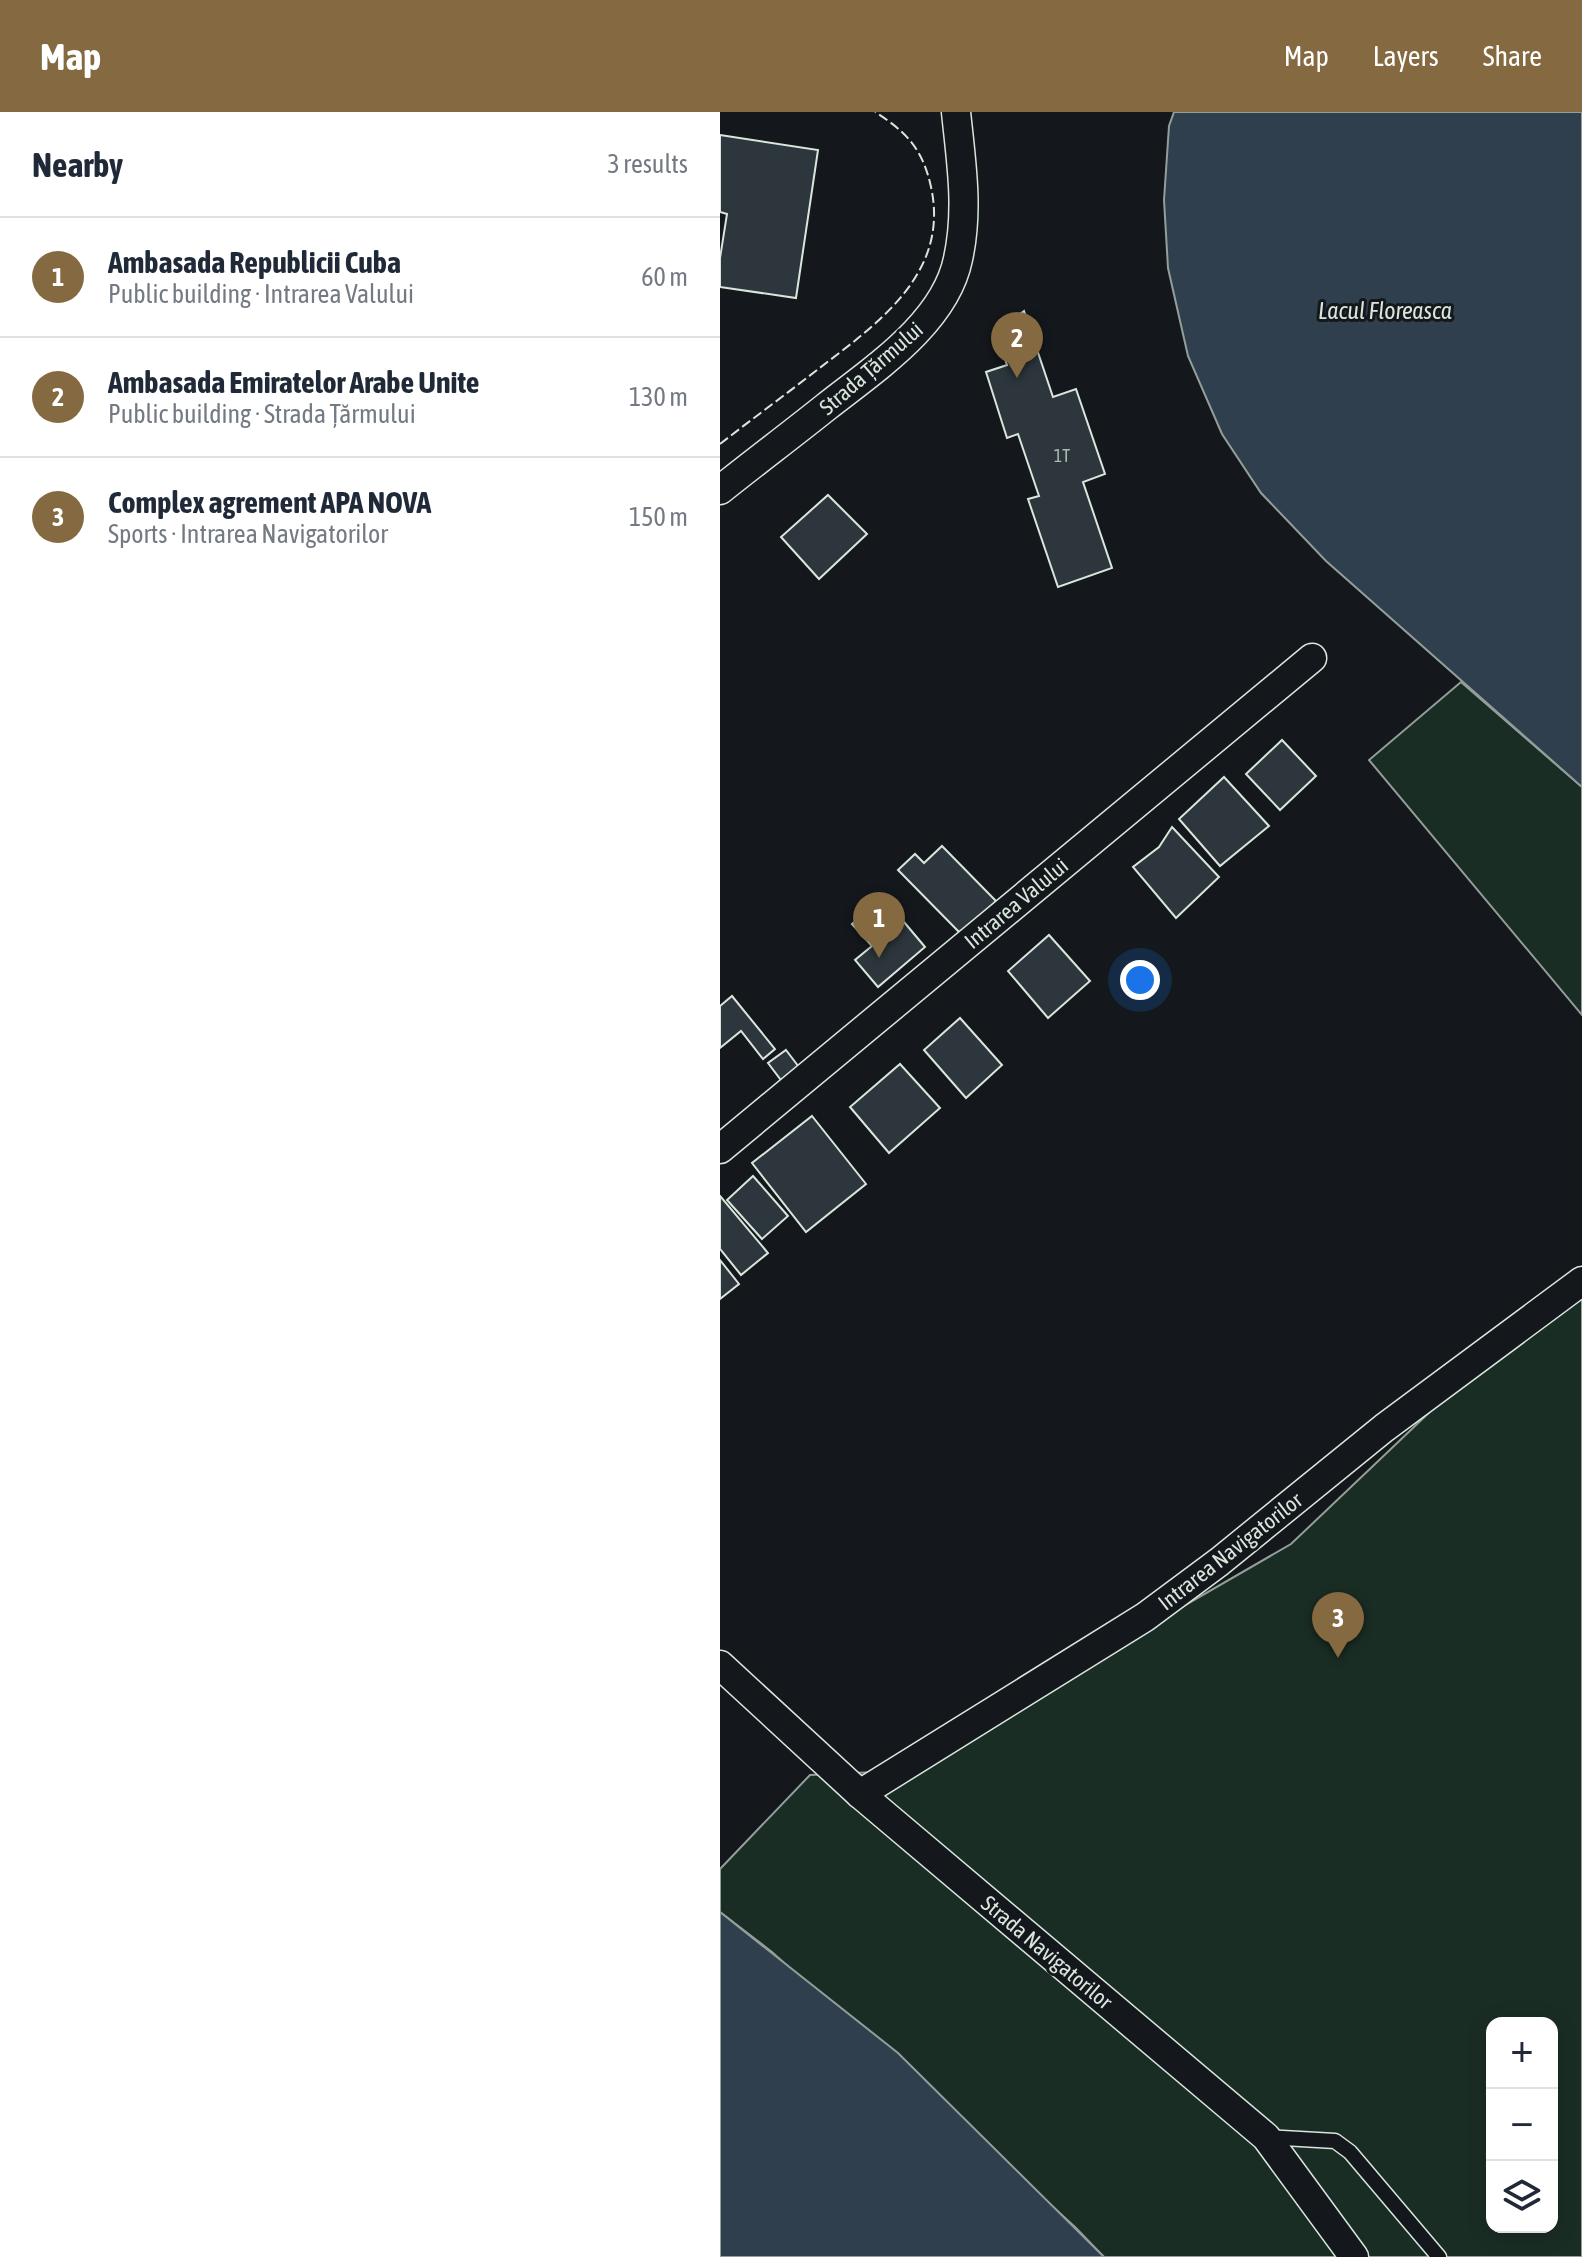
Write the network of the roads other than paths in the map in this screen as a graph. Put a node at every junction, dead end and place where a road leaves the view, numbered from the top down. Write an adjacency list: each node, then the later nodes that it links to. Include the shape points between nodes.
1 (956, 112): 2 (street, Strada Țărmului, via 965,192 958,262 927,319 900,349)
2 (720, 490)
3 (1312, 658): 4 (street, Intrarea Valului)
4 (720, 1149)
5 (1582, 1281): 7 (street, Intrarea Navigatorilor, via 1384,1428 1145,1617)
6 (720, 1665): 7 (street, Strada Navigatorilor)
7 (860, 1794): 8 (street, Strada Navigatorilor)
8 (1266, 2137): 9 (street, Strada Navigatorilor); 10 (lane, via 1335,2141)
9 (1354, 2257)
10 (1439, 2257)

